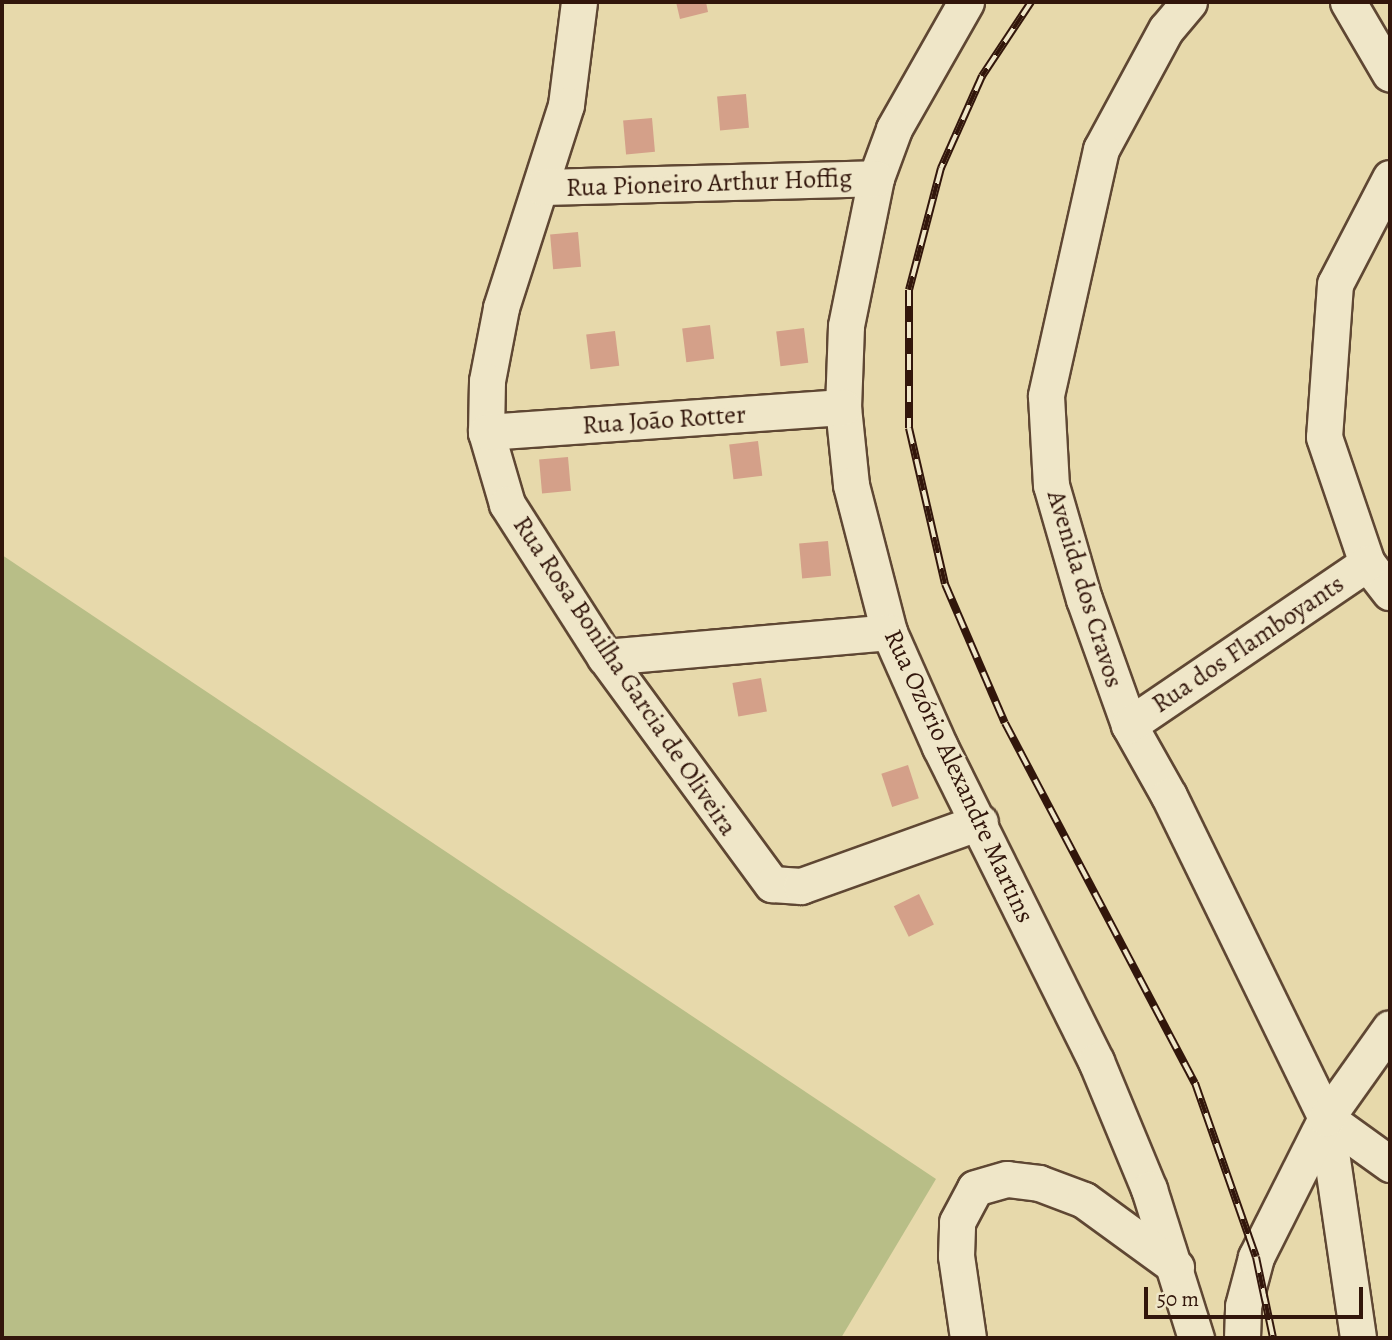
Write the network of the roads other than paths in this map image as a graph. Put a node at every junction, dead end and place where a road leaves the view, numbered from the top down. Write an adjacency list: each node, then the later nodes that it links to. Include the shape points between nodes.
1 (579, 2): 8 (street, Rua Rosa Bonilha Garcia de Oliveira, via 566,105)
2 (966, 2): 6 (street, Rua Ozório Alexandre Martins, via 894,129)
3 (1189, 2): 15 (street, Avenida dos Cravos, via 1166,29 1101,149 1046,396 1051,485 1084,598)
4 (1348, 2): 5 (street)
5 (1390, 74)
6 (876, 178): 8 (street, Rua Pioneiro Arthur Hoffig); 9 (street, Rua Ozório Alexandre Martins, via 846,326)
7 (1390, 178): 11 (street, via 1335,284 1324,437)
8 (542, 187): 10 (street, Rua Rosa Bonilha Garcia de Oliveira, via 501,308 487,381)
9 (843, 407): 10 (street, Rua João Rotter); 13 (street, Rua Ozório Alexandre Martins, via 851,485)
10 (486, 432): 14 (street, Rua Rosa Bonilha Garcia de Oliveira, via 507,504)
11 (1367, 563): 12 (street); 15 (street, Rua dos Flamboyants)
12 (1390, 592)
13 (889, 632): 14 (street); 16 (street, Rua Ozório Alexandre Martins)
14 (605, 657): 16 (street, Rua Rosa Bonilha Garcia de Oliveira, via 772,884 802,886)
15 (1129, 724): 18 (street, Avenida dos Cravos, via 1169,796)
16 (980, 822): 20 (street, Rua Ozório Alexandre Martins, via 1096,1060)
17 (1390, 1028): 18 (street)
18 (1326, 1118): 19 (street); 23 (street, via 1255,1257 1242,1306); 24 (street)
19 (1390, 1164)
20 (1176, 1267): 21 (street, via 1084,1200 1039,1183 1007,1179 975,1188 957,1223 956,1256); 22 (street, Rua Ozório Alexandre Martins)
21 (968, 1338)
22 (1196, 1338)
23 (1242, 1338)
24 (1358, 1338)

